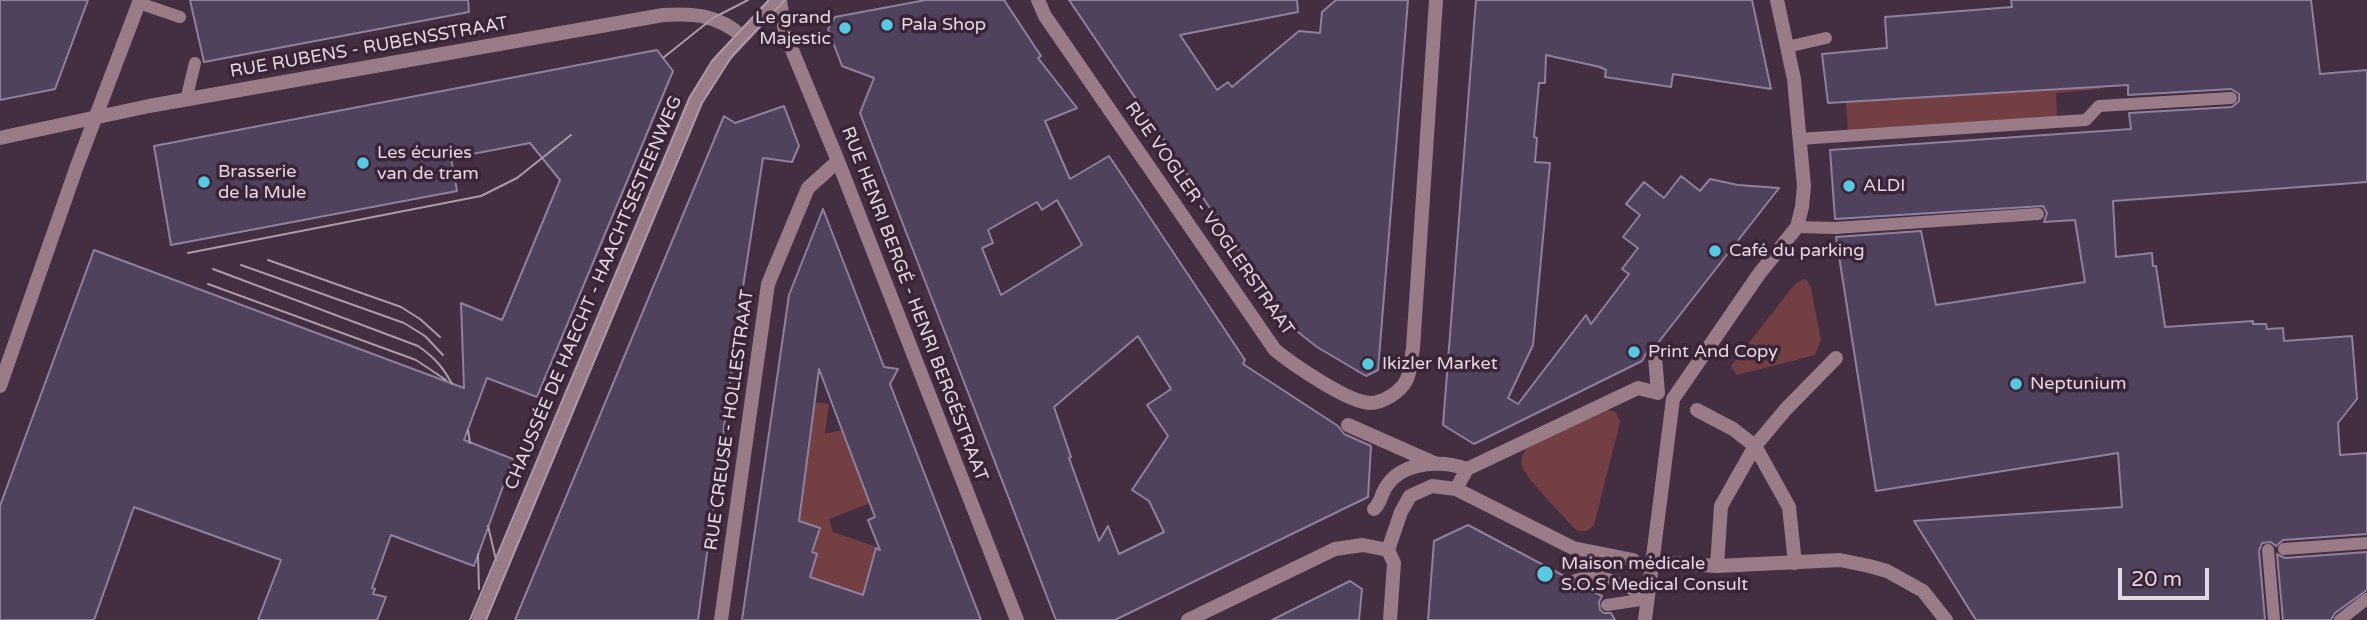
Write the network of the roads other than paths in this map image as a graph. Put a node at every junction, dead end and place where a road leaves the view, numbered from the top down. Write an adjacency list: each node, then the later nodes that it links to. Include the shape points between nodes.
1 (778, 0): 7 (street, CHAUSSÉE DE HAECHT - HAACHTSESTEENWEG); 16 (street, RUE HENRI BERGÉ - HENRI BERGÉSTRAAT, via 785,33)
2 (1038, 0): 3 (street, RUE VOGLER - VOGLERSTRAAT, via 1275,350 1353,399 1372,403 1391,397 1406,381 1413,348)
3 (1436, 0)
4 (1777, 0): 9 (street)
5 (140, 1): 6 (lane); 13 (street)
6 (180, 17)
7 (742, 36): 12 (street, RUE RUBENS - RUBENSSTRAAT, via 713,18 663,15); 41 (street, CHAUSSÉE DE HAECHT - HAACHTSESTEENWEG, via 708,79 686,121)
8 (1826, 37): 9 (lane)
9 (1787, 47): 15 (street)
10 (195, 64): 12 (lane)
11 (2231, 98): 15 (lane, via 2099,106 2087,120)
12 (186, 100): 13 (street, RUE RUBENS - RUBENSSTRAAT)
13 (96, 118): 14 (street, RUE RUBENS - RUBENSSTRAAT); 21 (street)
14 (0, 138)
15 (1799, 139): 18 (street, via 1804,186)
16 (838, 161): 42 (street, RUE CREUSE - HOLLESTRAAT, via 808,188 768,284); 43 (street, RUE HENRI BERGÉ - HENRI BERGÉSTRAAT)
17 (2038, 214): 18 (lane)
18 (1797, 227): 38 (street, via 1673,399)
19 (1655, 357): 26 (street, via 1658,393 1638,388)
20 (1836, 358): 24 (street)
21 (0, 386)
22 (1697, 410): 24 (street)
23 (1348, 425): 25 (street)
24 (1755, 446): 35 (street, via 1789,507); 36 (street, via 1721,506)
25 (1434, 463): 26 (street); 28 (street, via 1408,470 1388,483)
26 (1467, 469): 27 (street)
27 (1456, 489): 31 (street, via 1432,486 1410,496); 33 (street, via 1573,548)
28 (1374, 509)
29 (2367, 543): 30 (lane)
30 (2284, 549)
31 (1388, 550): 44 (street, via 1363,545 1335,549); 45 (street, via 1394,563)
32 (2268, 550): 48 (lane)
33 (1633, 560)
34 (1667, 563): 36 (street)
35 (1795, 563): 36 (street); 47 (street, via 1840,560 1887,571 1923,591)
36 (1717, 566)
37 (1573, 581): 38 (lane, via 1595,574)
38 (1647, 599): 40 (lane); 46 (street)
39 (2367, 599): 49 (lane)
40 (1607, 605)
41 (479, 620)
42 (721, 620)
43 (1017, 620)
44 (1188, 620)
45 (1390, 620)
46 (1645, 620)
47 (1946, 620)
48 (2274, 620)
49 (2340, 620)

